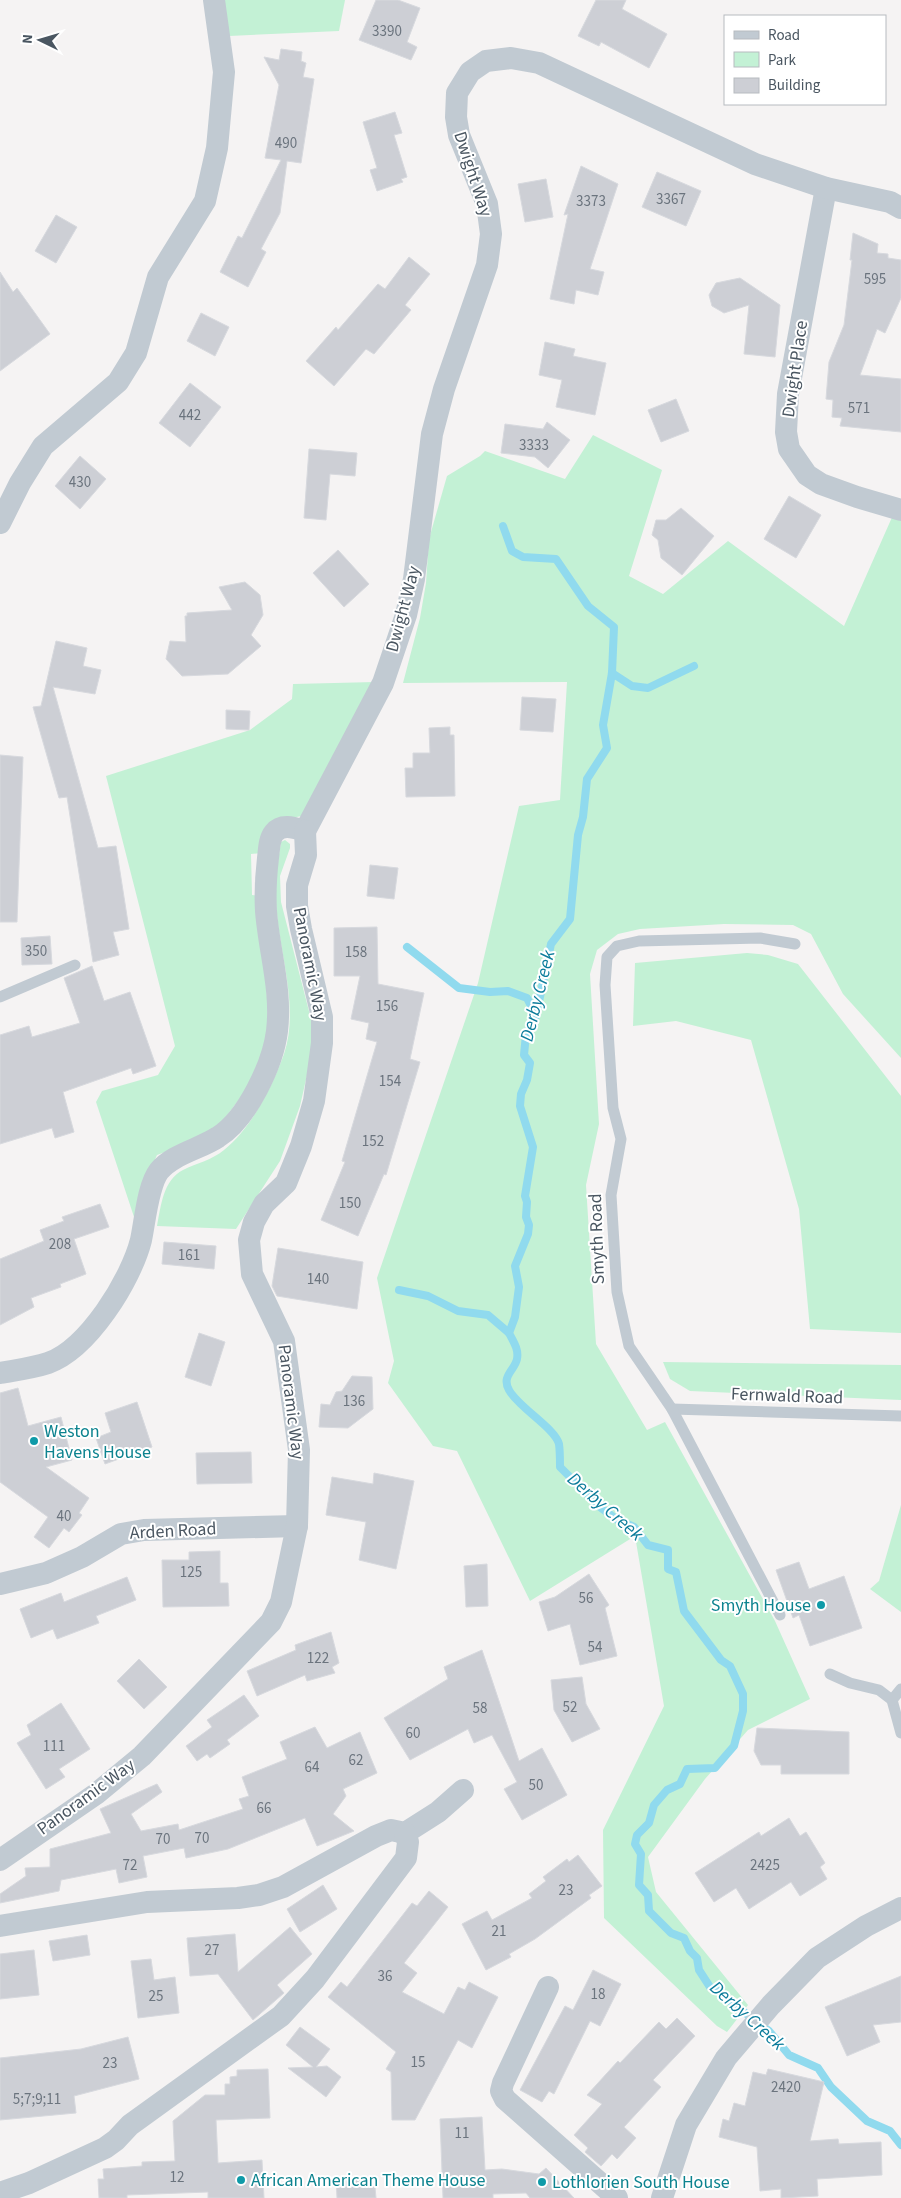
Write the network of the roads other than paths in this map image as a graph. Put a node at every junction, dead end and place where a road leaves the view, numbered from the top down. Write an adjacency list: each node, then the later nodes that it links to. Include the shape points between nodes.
1 (214, 0): 5 (street, via 224,72 217,148 205,201 158,277 136,353 118,382 43,446)
2 (826, 188): 3 (street, Dwight Way, via 890,202); 4 (street, Dwight Place, via 788,394 786,432 789,449 808,475 821,484); 6 (street, Dwight Way, via 755,164 539,63 511,58 486,61 470,72 457,93 456,116 459,135 487,204 491,234 487,265 444,389 432,434 414,579 406,615 383,682)
3 (901, 208)
4 (901, 510)
5 (0, 523)
6 (305, 831): 10 (street, Panoramic Way, via 287,826 279,829 272,834 269,848 266,912 279,1000 277,1032 269,1066 252,1099 220,1136 171,1160 159,1171 136,1252 121,1288 91,1331 49,1363); 13 (street, Panoramic Way, via 306,855 297,885 297,906 322,1017 322,1043 314,1101 301,1146 286,1183 254,1222 250,1240 252,1274 280,1328 286,1350 299,1450)
7 (795, 944): 11 (lane, Smyth Road, via 760,938 639,941 617,946 607,957 605,985 612,1108 621,1139 611,1195 617,1292 629,1346)
8 (75, 965): 9 (lane)
9 (0, 997)
10 (0, 1374)
11 (672, 1409): 12 (lane, Fernwald Road); 15 (lane, Smyth Road)
12 (901, 1416)
13 (297, 1526): 14 (street, Arden Road, via 144,1530 121,1534 46,1573); 22 (street, Panoramic Way, via 281,1602 271,1622 142,1756 96,1794)
14 (0, 1584)
15 (780, 1615)
16 (830, 1674): 18 (lane, via 879,1690)
17 (901, 1689): 18 (lane)
18 (892, 1700): 19 (lane)
19 (901, 1733)
20 (463, 1790): 21 (street, via 438,1812)
21 (405, 1833): 24 (street, via 392,1830 376,1836 283,1888 259,1895 147,1902); 26 (street, via 408,1842 406,1858 315,1979 281,2016 130,2125 105,2148)
22 (0, 1860)
23 (901, 1908): 28 (street, via 817,1958 726,2058 686,2125)
24 (0, 1926)
25 (548, 1987): 27 (street, via 501,2091 505,2099)
26 (0, 2194)
27 (617, 2198)
28 (662, 2198)

